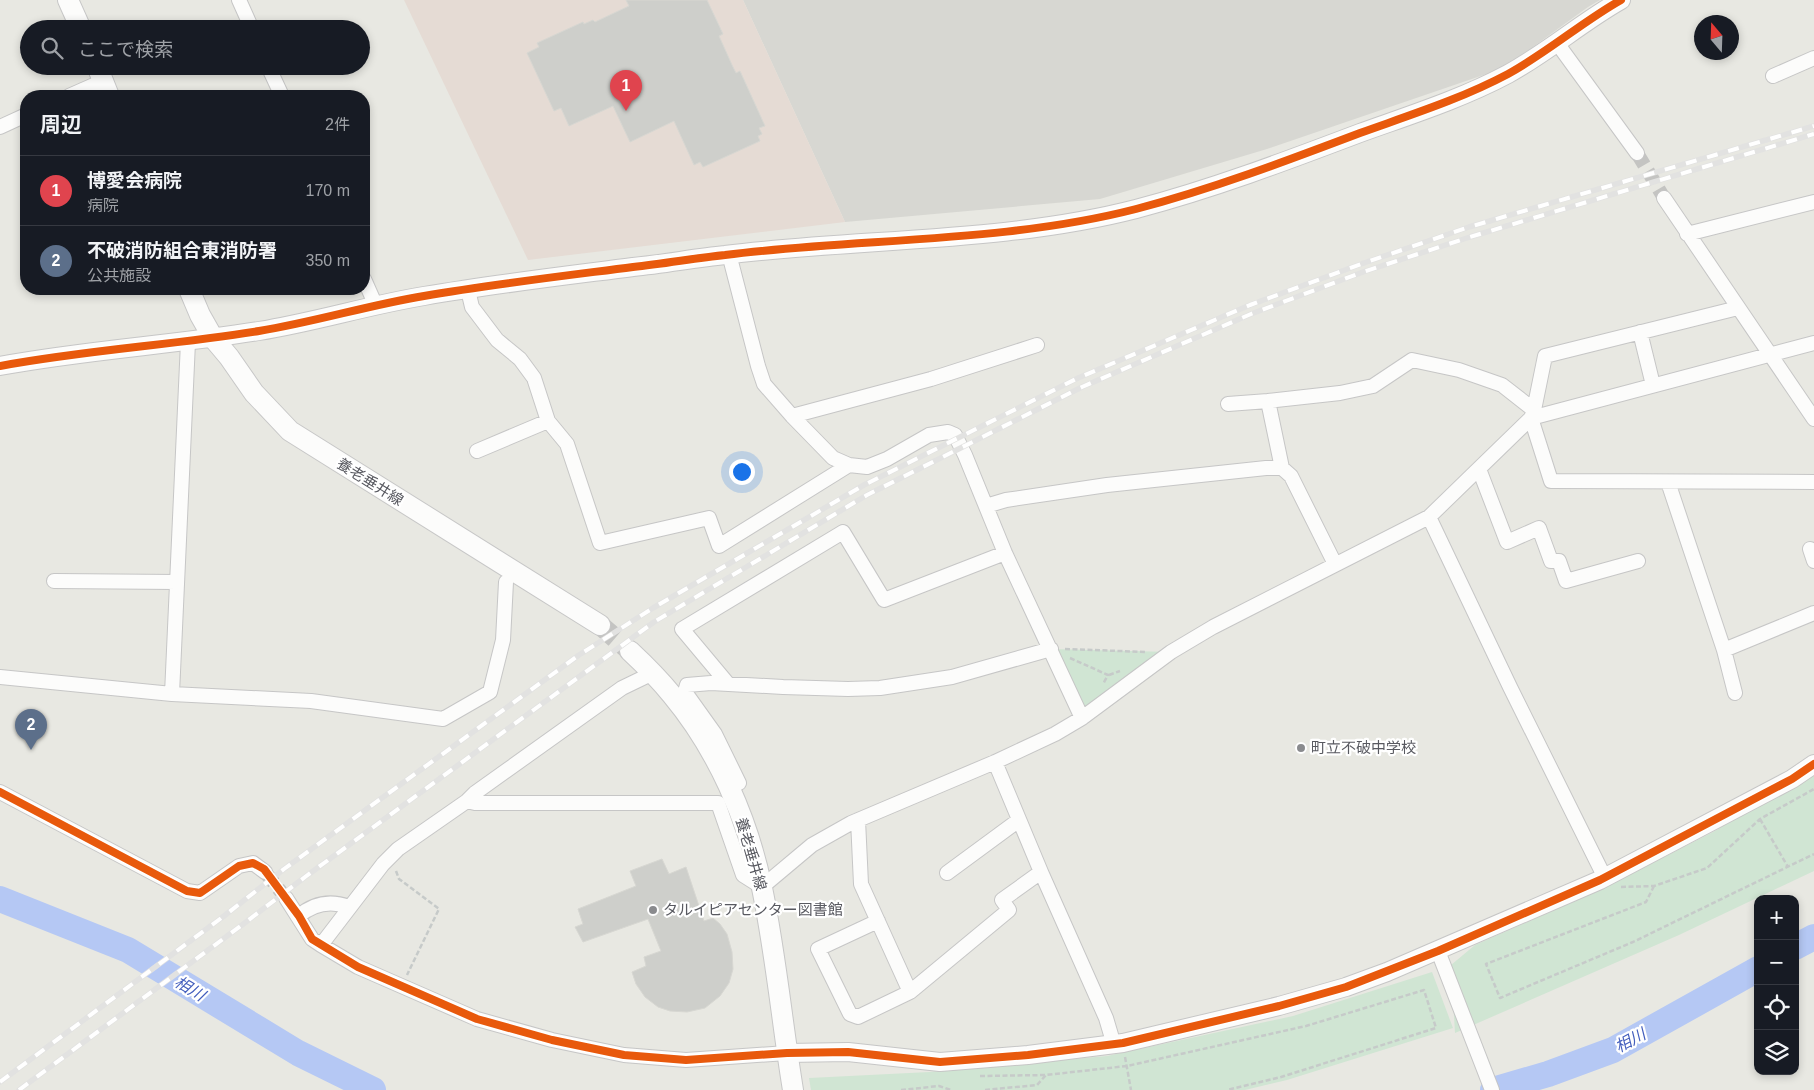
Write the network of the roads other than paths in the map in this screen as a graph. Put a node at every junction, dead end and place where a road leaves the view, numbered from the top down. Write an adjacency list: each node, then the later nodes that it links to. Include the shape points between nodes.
1 (68, 0): 4 (main road)
2 (239, 0): 5 (street)
3 (1621, 0): 6 (street)
4 (77, 20)
5 (248, 20)
6 (1557, 43): 15 (street); 19 (street, via 1511,72 1470,92 1244,176 1132,210 1073,223 980,234)
7 (1814, 58): 9 (street)
8 (272, 75): 12 (street)
9 (1773, 76)
10 (103, 81): 11 (street)
11 (83, 90)
12 (279, 90)
13 (20, 118): 14 (street)
14 (0, 127)
15 (1637, 153)
16 (1664, 198): 18 (street)
17 (1814, 202): 18 (street)
18 (1687, 234): 24 (street)
19 (729, 254): 20 (street); 36 (street, via 764,384)
20 (468, 290): 23 (street); 38 (street, via 472,307 497,340 520,359 534,378)
21 (370, 292): 23 (street)
22 (192, 295): 26 (main road, 養老垂井線)
23 (376, 306): 26 (street, via 309,323)
24 (1738, 308): 25 (street); 30 (street)
25 (1640, 332): 32 (street); 35 (street, via 1545,356)
26 (213, 338): 27 (street); 54 (main road, 養老垂井線, via 254,393 290,431)
27 (188, 342): 31 (street); 51 (street)
28 (1814, 343): 30 (street)
29 (1038, 345): 36 (street, via 930,379)
30 (1770, 354): 32 (street); 37 (street)
31 (0, 366)
32 (1653, 386): 35 (street)
33 (1268, 402): 34 (street); 35 (street, via 1373,386 1412,360 1459,370 1502,385); 41 (street)
34 (1228, 404)
35 (1532, 414): 42 (street); 43 (street, via 1551,481)
36 (792, 416): 40 (street, via 833,458)
37 (1814, 419)
38 (548, 421): 39 (street); 40 (street, via 567,444 600,543 709,518 719,546)
39 (476, 451)
40 (849, 465): 45 (street, via 867,467 929,435 948,432 955,435)
41 (1282, 468): 45 (street, via 1107,485); 49 (street, via 1290,476)
42 (1479, 469): 46 (street); 48 (street, via 1507,542 1539,528 1550,561 1559,561 1566,580)
43 (1668, 482): 44 (street); 56 (street)
44 (1814, 482)
45 (986, 506): 47 (street)
46 (1428, 517): 49 (street); 74 (street)
47 (1005, 553): 55 (street); 60 (street, via 884,600 843,532 682,629)
48 (1638, 561)
49 (1335, 564): 63 (street, via 1171,652)
50 (54, 581): 51 (street)
51 (177, 582): 62 (street)
52 (506, 582): 62 (street, via 503,640 490,692 443,719 311,701)
53 (1814, 612): 56 (street)
54 (600, 625)
55 (1051, 649): 60 (street, via 952,677 880,688); 63 (street)
56 (1724, 650): 61 (street)
57 (630, 651): 58 (main road, 養老垂井線)
58 (653, 673): 68 (street, via 622,688); 75 (main road, 養老垂井線, via 694,724 727,782 753,852)
59 (0, 676): 62 (street)
60 (728, 684): 66 (street, via 686,685 685,692 715,734)
61 (1736, 693)
62 (172, 694)
63 (1082, 718): 64 (street)
64 (995, 762): 69 (street); 70 (street)
65 (1814, 764): 74 (street)
66 (739, 782)
67 (0, 792): 71 (street, via 187,891 200,893 239,866 253,864)
68 (467, 801): 75 (street, via 718,803 743,875); 77 (street, via 398,849)
69 (858, 820): 75 (street, via 812,845); 79 (street, via 861,884)
70 (1019, 820): 72 (street); 73 (street)
71 (266, 872)
72 (1041, 872): 82 (street, via 1002,900 1008,910); 83 (street, via 1106,1018)
73 (947, 873)
74 (1605, 878): 81 (street)
75 (762, 887): 84 (main road, 養老垂井線)
76 (286, 898): 78 (street)
77 (349, 907): 78 (street, via 340,903 310,906); 80 (street)
78 (299, 916): 80 (street, via 312,939)
79 (878, 921): 82 (street); 82 (street, via 818,949 850,1014 858,1017)
80 (321, 945): 84 (street, via 358,966 477,1019 552,1040 624,1055 686,1060)
81 (1441, 958): 83 (street, via 1253,1013); 86 (street)
82 (910, 992)
83 (1114, 1044): 84 (street, via 940,1062 848,1052)
84 (786, 1053): 85 (main road, 養老垂井線)
85 (793, 1086)
86 (1492, 1090)

